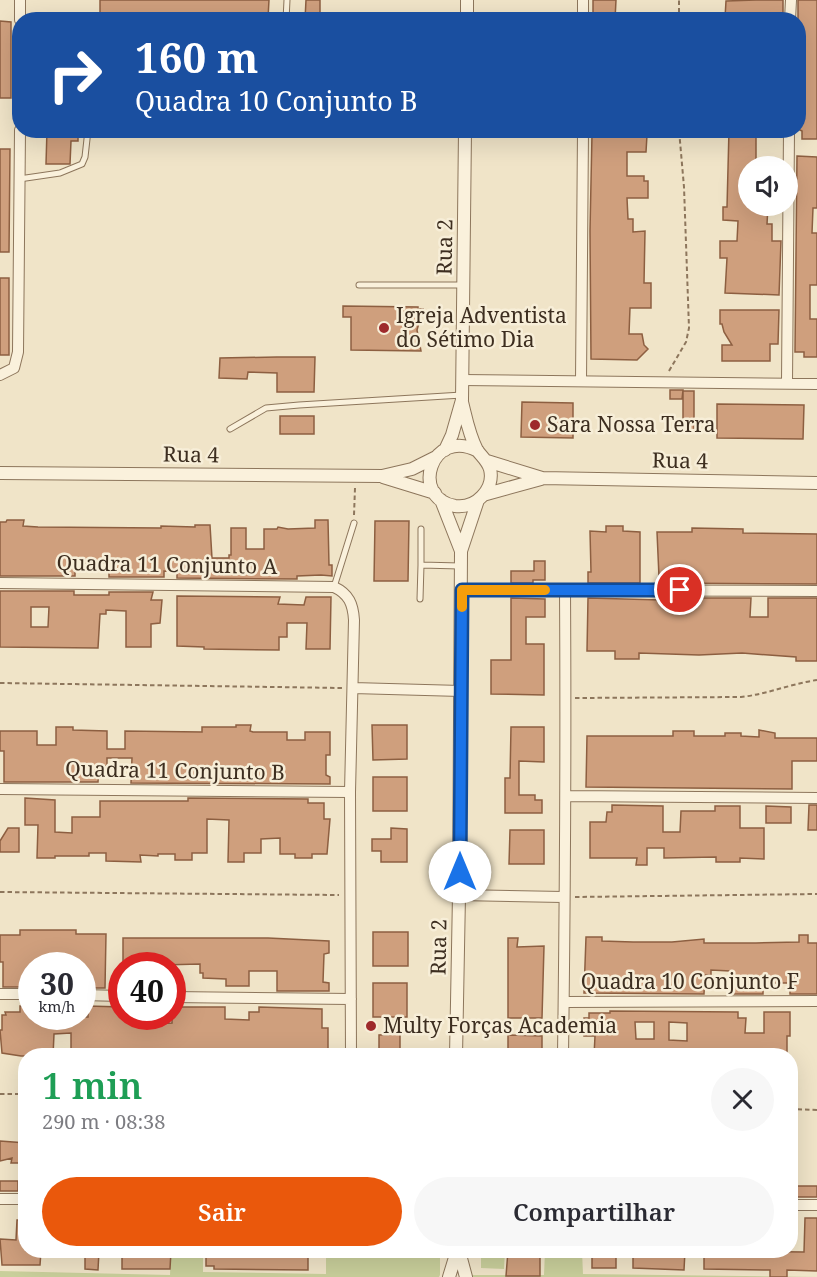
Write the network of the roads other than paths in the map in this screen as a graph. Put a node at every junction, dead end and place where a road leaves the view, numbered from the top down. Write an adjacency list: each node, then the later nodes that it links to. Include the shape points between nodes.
1 (20, 138): 6 (street)
2 (87, 138): 6 (lane, via 82,164 60,173)
3 (465, 138): 8 (street, Rua 2)
4 (583, 138): 11 (street)
5 (789, 138): 12 (street)
6 (19, 179): 9 (street, via 18,352 14,368)
7 (359, 285): 8 (lane)
8 (464, 285): 10 (street, Rua 2)
9 (0, 375)
10 (462, 380): 11 (street); 14 (street, Rua 2)
11 (581, 381): 12 (street)
12 (787, 383): 13 (street)
13 (817, 384)
14 (462, 398): 15 (lane, via 266,408); 16 (street); 17 (street, via 452,435)
15 (230, 429)
16 (478, 451): 17 (street, via 462,446); 18 (street)
17 (440, 453): 20 (street, via 412,469); 23 (street, via 429,475)
18 (487, 461): 21 (street); 24 (street, via 490,479)
19 (0, 473): 20 (street, Rua 4)
20 (382, 476): 23 (street)
21 (543, 478): 22 (street, Rua 4); 24 (street)
22 (817, 483)
23 (438, 497): 24 (street, via 460,507); 27 (street)
24 (481, 498): 27 (street)
25 (354, 523): 31 (lane)
26 (421, 529): 28 (lane)
27 (461, 551): 29 (street, Rua 2)
28 (421, 565): 29 (lane); 35 (lane)
29 (461, 566): 32 (street, Rua 2)
30 (0, 583): 31 (street, Quadra 11 Conjunto A)
31 (334, 586): 36 (street, via 343,590 353,605)
32 (462, 590): 33 (street); 37 (street, Rua 2)
33 (565, 590): 34 (street); 40 (street)
34 (817, 591)
35 (420, 599)
36 (353, 688): 37 (street); 39 (street)
37 (461, 691): 42 (street, Rua 2)
38 (0, 789): 39 (street, Quadra 11 Conjunto B)
39 (350, 792): 47 (street)
40 (566, 796): 41 (street); 43 (street)
41 (817, 798)
42 (459, 895): 43 (street); 51 (street, Rua 2)
43 (563, 897): 49 (street)
44 (0, 994): 45 (street)
45 (18, 994)
46 (186, 996): 47 (street)
47 (351, 999): 50 (street)
48 (817, 1001): 49 (street, Quadra 10 Conjunto F)
49 (564, 1002): 52 (street)
50 (351, 1048)
51 (456, 1048)
52 (563, 1048)
53 (0, 1199): 54 (street)
54 (18, 1199)
55 (798, 1205): 56 (street)
56 (817, 1205)
57 (456, 1258): 59 (street)
58 (460, 1258): 60 (street)
59 (450, 1277)
60 (466, 1277)

